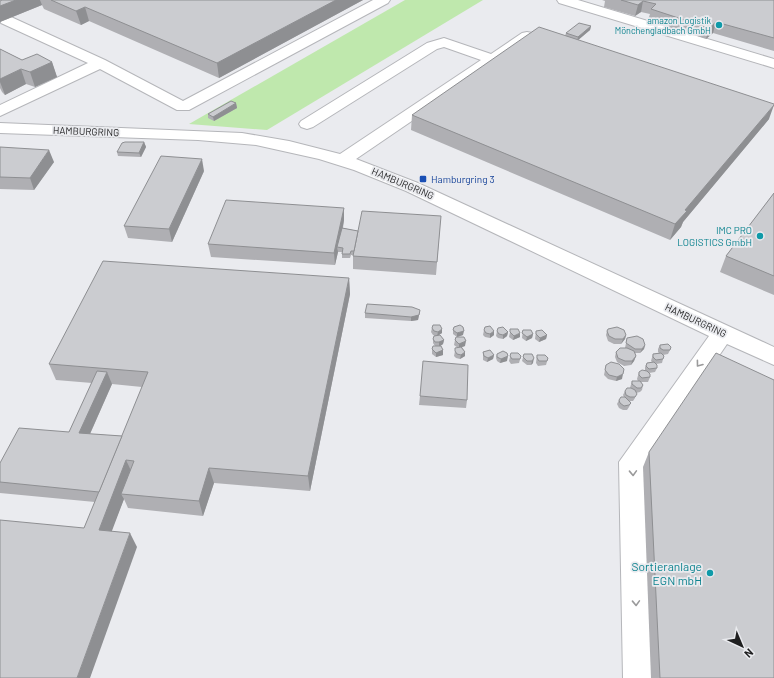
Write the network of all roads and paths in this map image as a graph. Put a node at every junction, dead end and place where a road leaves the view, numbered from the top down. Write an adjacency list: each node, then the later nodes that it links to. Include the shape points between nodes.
1 (383, 0): 6 (street, via 183,107)
2 (564, 0): 7 (street)
3 (6, 20): 6 (street)
4 (527, 36): 5 (street)
5 (492, 59): 9 (street, via 440,42); 11 (street)
6 (100, 64): 8 (street)
7 (774, 64)
8 (0, 111)
9 (307, 124)
10 (0, 128): 11 (street, HAMBURGRING, via 243,139 288,146)
11 (343, 160): 12 (street, HAMBURGRING, via 412,186)
12 (723, 333): 13 (street, HAMBURGRING); 15 (street, one-way to 15, via 632,462)
13 (773, 357): 14 (street)
14 (760, 376)
15 (638, 678)

